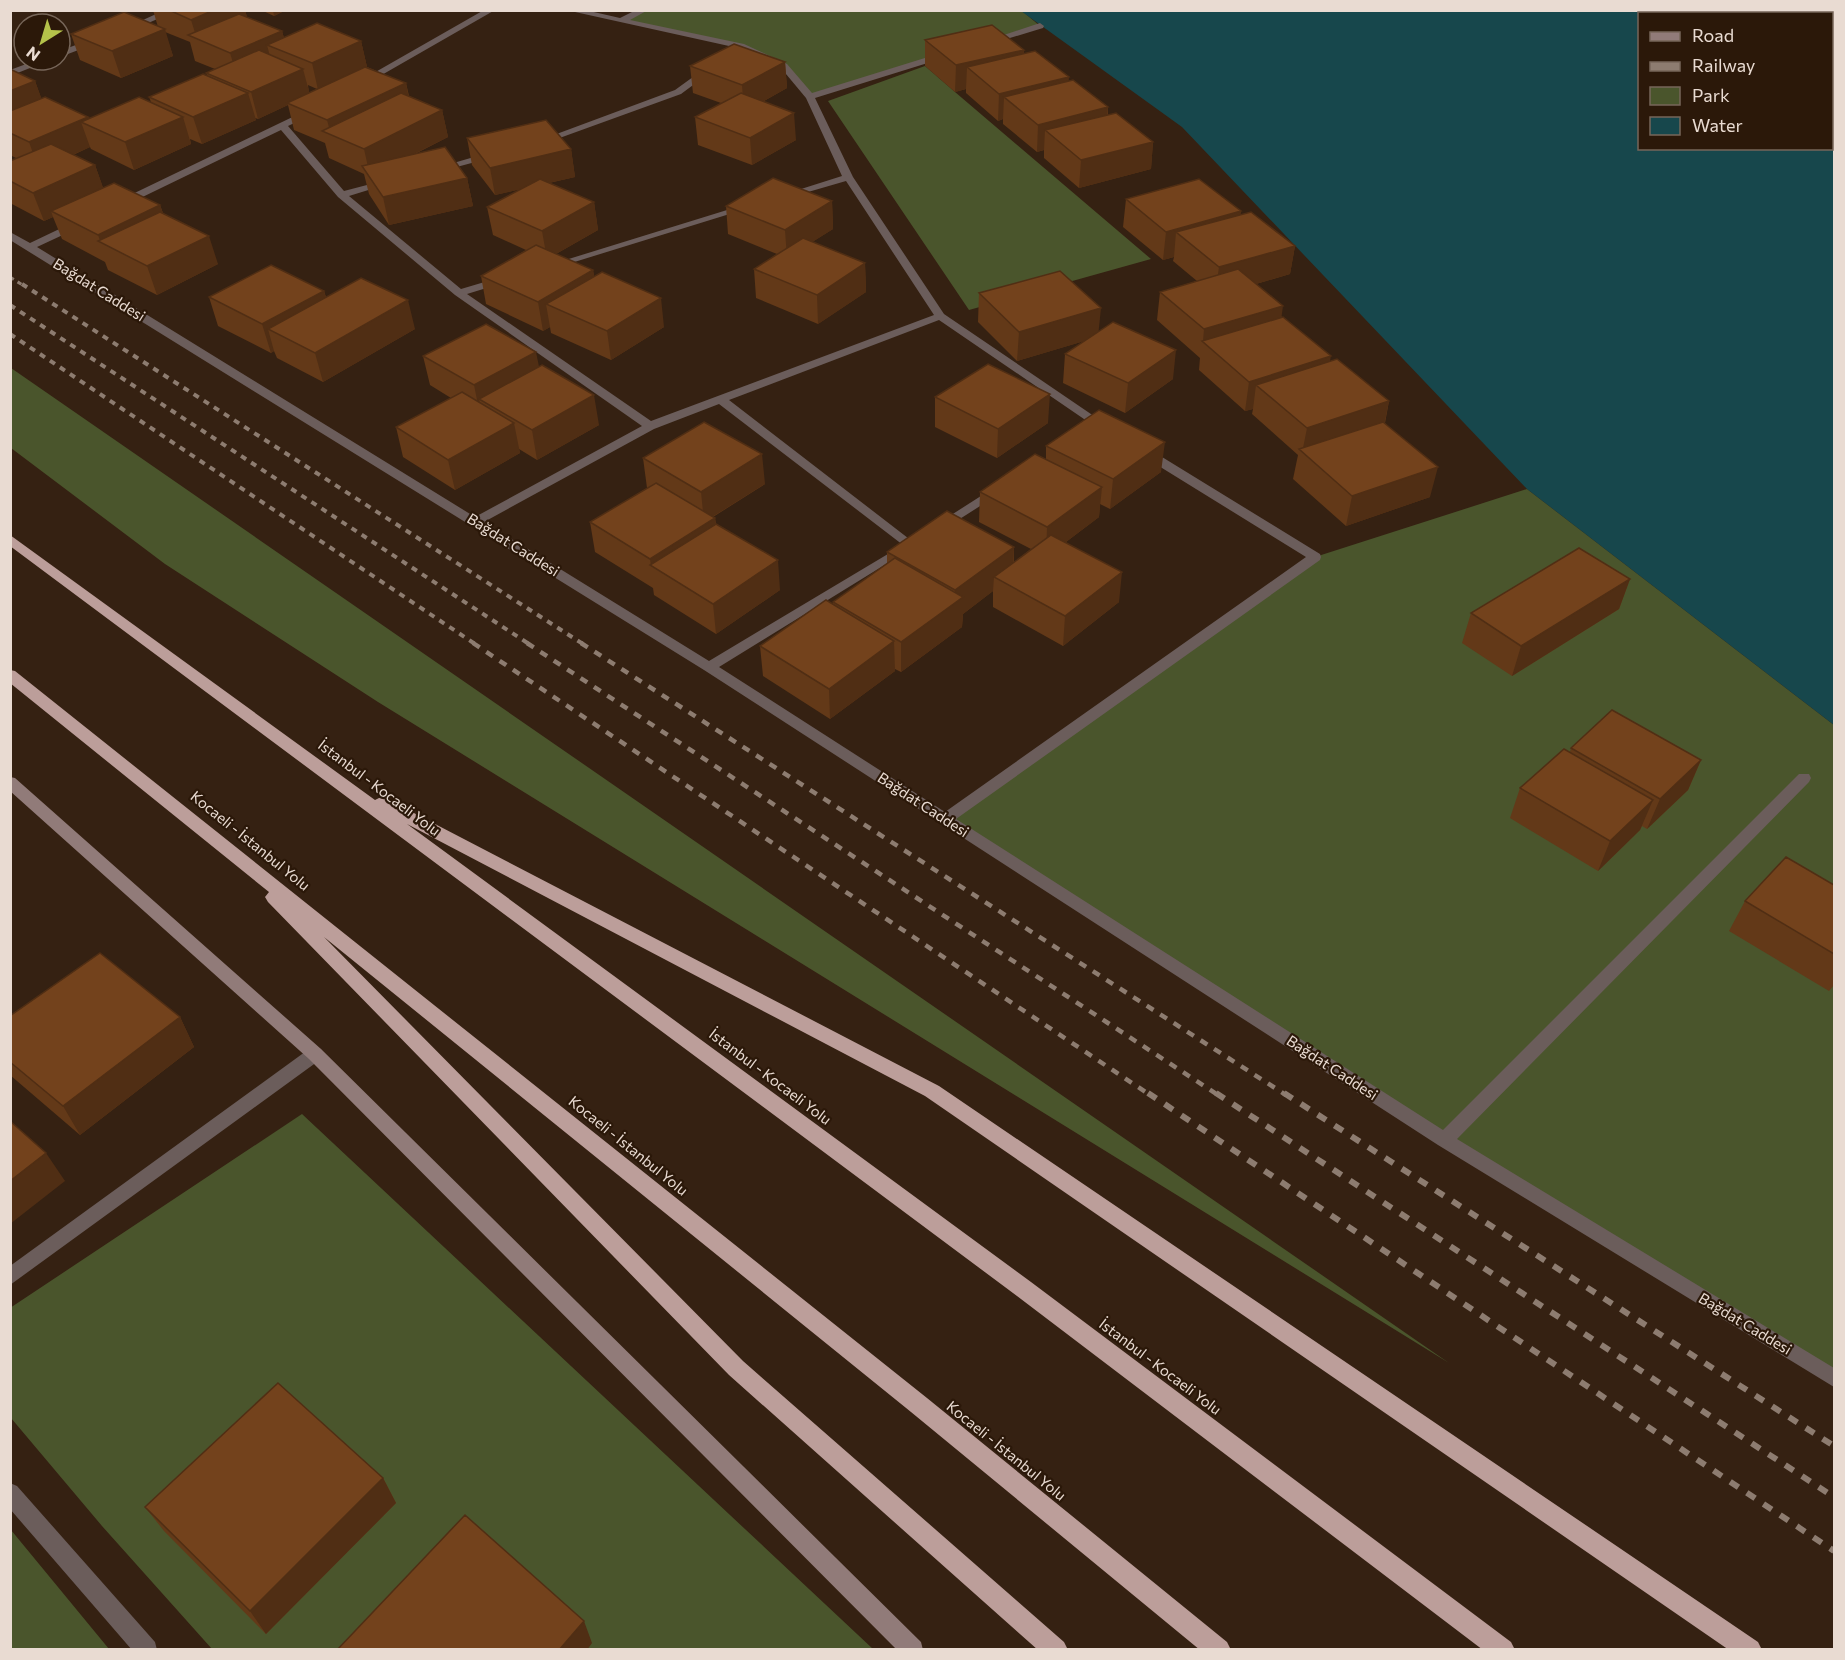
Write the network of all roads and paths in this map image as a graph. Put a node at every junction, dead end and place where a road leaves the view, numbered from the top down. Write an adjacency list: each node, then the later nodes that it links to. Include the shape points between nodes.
1 (174, 10): 7 (street)
2 (491, 10): 13 (street)
3 (570, 10): 5 (street)
4 (644, 10): 5 (street)
5 (621, 21): 14 (street, via 737,49 784,66)
6 (1040, 26): 9 (street)
7 (122, 30)
8 (102, 38): 10 (street)
9 (974, 46)
10 (72, 49)
11 (952, 53): 14 (street)
12 (714, 66): 17 (street, via 678,92)
13 (356, 86)
14 (810, 98): 20 (street)
15 (315, 110): 16 (street)
16 (284, 127): 22 (street); 25 (street)
17 (534, 143)
18 (500, 152): 19 (street)
19 (432, 171)
20 (848, 177): 23 (street); 32 (street)
21 (399, 180): 22 (street)
22 (342, 195): 31 (street)
23 (768, 201)
24 (756, 204): 29 (street)
25 (114, 207)
26 (93, 217): 28 (street)
27 (10, 235): 28 (street, Bağdat Caddesi)
28 (30, 247): 38 (street, Bağdat Caddesi)
29 (539, 269)
30 (516, 276): 31 (street)
31 (459, 293): 34 (street)
32 (940, 316): 33 (street); 35 (street, via 1095,427)
33 (720, 399): 34 (street); 39 (street)
34 (650, 426): 38 (street)
35 (1119, 436)
36 (1139, 448): 46 (street, via 1315,558)
37 (1010, 481): 39 (street)
38 (476, 521): 41 (street, Bağdat Caddesi)
39 (921, 538): 41 (street)
40 (10, 539): 44 (highway, İstanbul - Kocaeli Yolu)
41 (709, 667): 46 (street, Bağdat Caddesi)
42 (10, 675): 47 (highway, Kocaeli - İstanbul Yolu)
43 (1804, 778): 49 (street)
44 (335, 779): 57 (highway, İstanbul - Kocaeli Yolu, via 1024,1289); 58 (highway, via 932,1091)
45 (10, 782): 48 (main road)
46 (945, 819): 49 (street, Bağdat Caddesi)
47 (221, 843): 55 (highway, via 736,1368); 56 (highway, Kocaeli - İstanbul Yolu)
48 (315, 1054): 50 (street); 54 (main road)
49 (1444, 1140): 51 (street, Bağdat Caddesi)
50 (10, 1277)
51 (1834, 1378)
52 (10, 1493): 53 (street)
53 (147, 1650)
54 (913, 1650)
55 (1056, 1650)
56 (1219, 1650)
57 (1503, 1650)
58 (1750, 1650)

